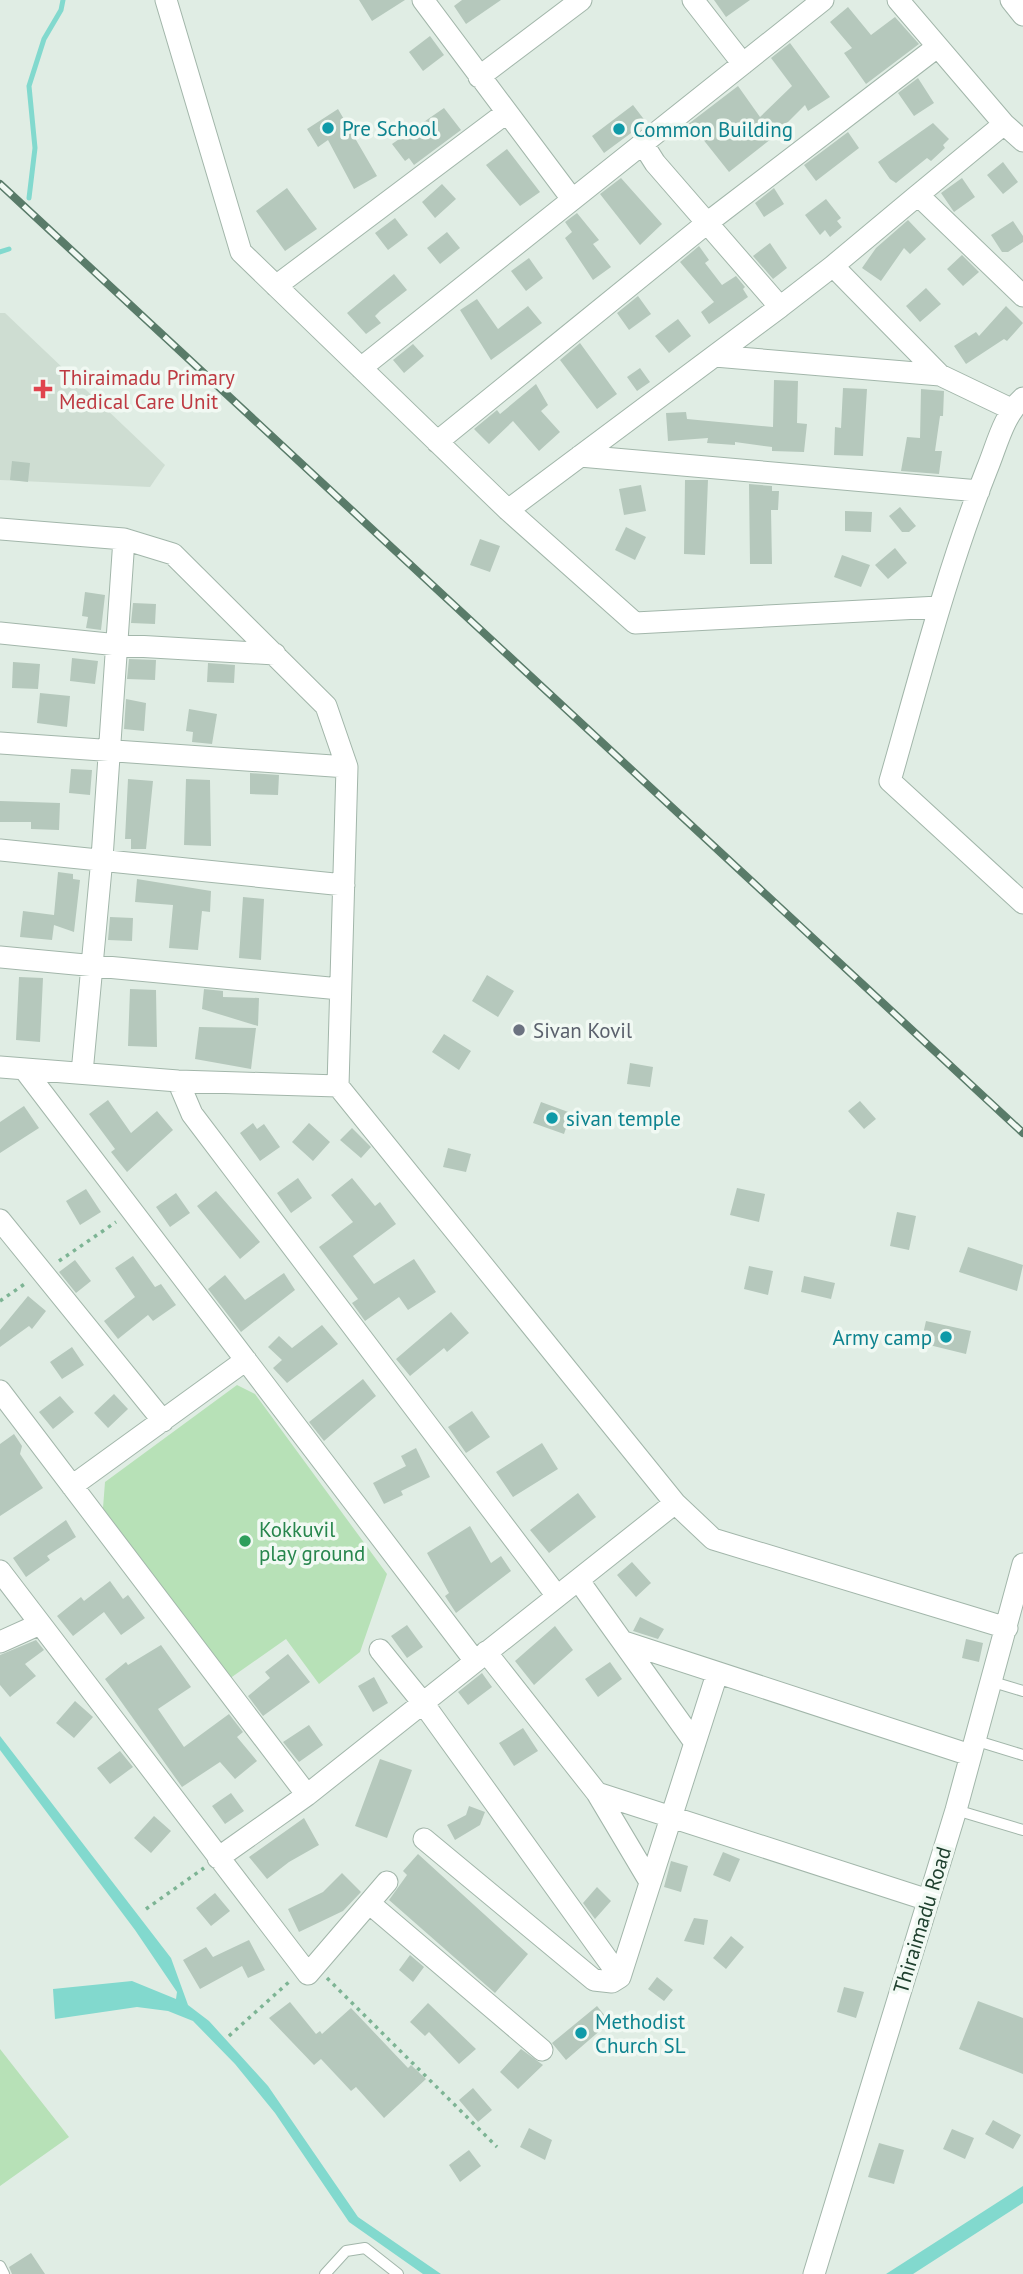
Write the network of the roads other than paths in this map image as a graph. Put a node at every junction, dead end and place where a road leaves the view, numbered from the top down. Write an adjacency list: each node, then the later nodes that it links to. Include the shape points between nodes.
1 (166, 0): 20 (street, via 241,252)
2 (423, 0): 11 (street)
3 (693, 0): 10 (street)
4 (823, 0): 10 (street)
5 (898, 0): 9 (street)
6 (1012, 0): 8 (street)
7 (573, 3): 11 (street)
8 (1023, 16)
9 (937, 47): 13 (street); 18 (street)
10 (743, 64): 15 (street)
11 (479, 77): 12 (street)
12 (506, 113): 17 (street); 20 (street)
13 (1004, 124): 14 (street); 16 (street)
14 (1023, 141)
15 (643, 144): 17 (street); 18 (street)
16 (918, 195): 19 (street); 21 (street)
17 (572, 198): 24 (street)
18 (707, 223): 22 (street); 27 (street)
19 (833, 266): 22 (street); 25 (street)
20 (276, 286): 24 (street)
21 (1023, 296)
22 (780, 307): 23 (street)
23 (715, 356): 25 (street); 28 (street)
24 (361, 368): 27 (street)
25 (940, 375): 26 (street)
26 (1017, 404): 29 (street)
27 (437, 442): 30 (street)
28 (580, 456): 29 (street); 30 (street)
29 (979, 491): 33 (street)
30 (508, 510): 33 (street, via 635,622)
31 (0, 529): 32 (street)
32 (124, 539): 35 (street); 36 (street, via 173,554)
33 (939, 607): 43 (street, via 890,781)
34 (0, 633): 35 (street)
35 (118, 645): 36 (street); 38 (street)
36 (275, 654): 39 (street, via 326,706)
37 (0, 743): 38 (street)
38 (108, 752): 39 (street); 41 (street)
39 (347, 767): 42 (street)
40 (0, 850): 41 (street)
41 (102, 858): 42 (street); 45 (street)
42 (344, 885): 46 (street)
43 (1023, 903)
44 (0, 957): 45 (street)
45 (92, 964): 46 (street); 49 (street)
46 (340, 989): 51 (street)
47 (0, 1067): 48 (street)
48 (24, 1069): 49 (street); 53 (street)
49 (82, 1073): 50 (street)
50 (178, 1081): 51 (street); 61 (street, via 192,1114)
51 (338, 1086): 57 (street)
52 (0, 1220): 55 (street)
53 (246, 1360): 55 (street); 67 (street)
54 (0, 1391): 56 (street)
55 (163, 1421): 56 (street)
56 (72, 1486): 76 (street)
57 (675, 1503): 60 (street); 63 (street, via 713,1539)
58 (1023, 1564): 63 (street, Thiraimadu Road)
59 (0, 1571): 62 (street)
60 (579, 1581): 61 (street); 64 (street)
61 (557, 1596): 67 (street)
62 (40, 1624): 65 (street); 81 (street)
63 (1007, 1628): 69 (street, Thiraimadu Road)
64 (624, 1642): 68 (street); 72 (street)
65 (0, 1643)
66 (380, 1650): 71 (street)
67 (481, 1656): 71 (street); 75 (street)
68 (717, 1674): 72 (street); 73 (street)
69 (993, 1682): 70 (lane); 73 (street, Thiraimadu Road)
70 (1023, 1691)
71 (423, 1703): 76 (street); 86 (street)
72 (695, 1743): 78 (street)
73 (972, 1748): 74 (lane); 77 (street, Thiraimadu Road)
74 (1023, 1755)
75 (597, 1793): 78 (street); 83 (street)
76 (307, 1795): 81 (street)
77 (956, 1810): 79 (lane); 84 (street, Thiraimadu Road)
78 (671, 1819): 83 (street); 84 (street)
79 (1023, 1830)
80 (424, 1839): 86 (street, via 593,1980 612,1983)
81 (218, 1858): 85 (street, via 310,1968)
82 (387, 1882): 85 (street)
83 (650, 1882): 86 (street)
84 (928, 1900): 92 (street, Thiraimadu Road)
85 (369, 1903): 87 (street)
86 (620, 1978)
87 (542, 2050)
88 (0, 2266): 89 (lane)
89 (4, 2274)
90 (325, 2274): 91 (lane, via 346,2251 365,2248)
91 (398, 2274)
92 (814, 2274)

